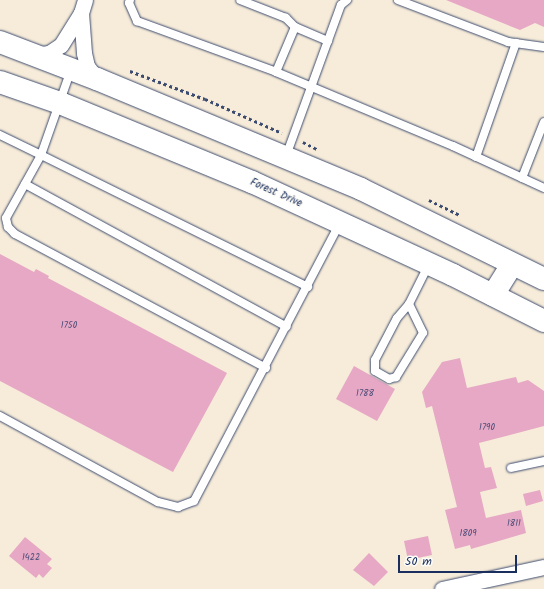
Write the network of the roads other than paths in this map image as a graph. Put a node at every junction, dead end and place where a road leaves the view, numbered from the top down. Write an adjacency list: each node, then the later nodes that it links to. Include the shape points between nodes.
1 (130, 0): 13 (lane, via 137,22)
2 (240, 0): 6 (lane, via 286,18)
3 (347, 0): 7 (lane, via 341,5)
4 (398, 0): 9 (lane)
5 (83, 6): 11 (street, via 61,45 49,53); 14 (street, via 84,53 87,66)
6 (295, 28): 7 (lane); 13 (lane)
7 (328, 41): 16 (lane)
8 (0, 42): 11 (main road)
9 (516, 43): 10 (lane); 21 (lane)
10 (544, 47)
11 (36, 55): 12 (main road)
12 (72, 69): 14 (main road); 17 (lane)
13 (276, 72): 16 (lane)
14 (97, 79): 22 (main road)
15 (0, 82): 17 (main road, Forest Drive)
16 (312, 86): 21 (lane); 22 (lane)
17 (60, 103): 20 (lane); 26 (main road, Forest Drive, via 252,182)
18 (544, 122): 23 (lane)
19 (0, 134): 20 (lane)
20 (42, 155): 24 (lane); 30 (lane)
21 (476, 157): 23 (lane)
22 (285, 158): 28 (main road, via 361,189)
23 (522, 178): 25 (lane)
24 (25, 184): 34 (lane); 35 (lane, via 6,218 8,227 15,234)
25 (544, 188)
26 (341, 223): 27 (main road, Forest Drive); 30 (lane)
27 (429, 264): 31 (main road, Forest Drive); 32 (lane)
28 (512, 264): 29 (main road); 31 (main road)
29 (544, 279)
30 (308, 287): 34 (lane)
31 (493, 295): 33 (main road, Forest Drive)
32 (409, 304): 32 (lane, via 397,318 375,360 375,371 389,379 396,377 423,334)
33 (544, 321)
34 (287, 327): 35 (lane)
35 (266, 368): 36 (lane, via 194,501 178,507 158,502)
36 (0, 416)
37 (544, 461): 38 (lane)
38 (511, 468)
39 (544, 567): 40 (street)
40 (442, 589)

